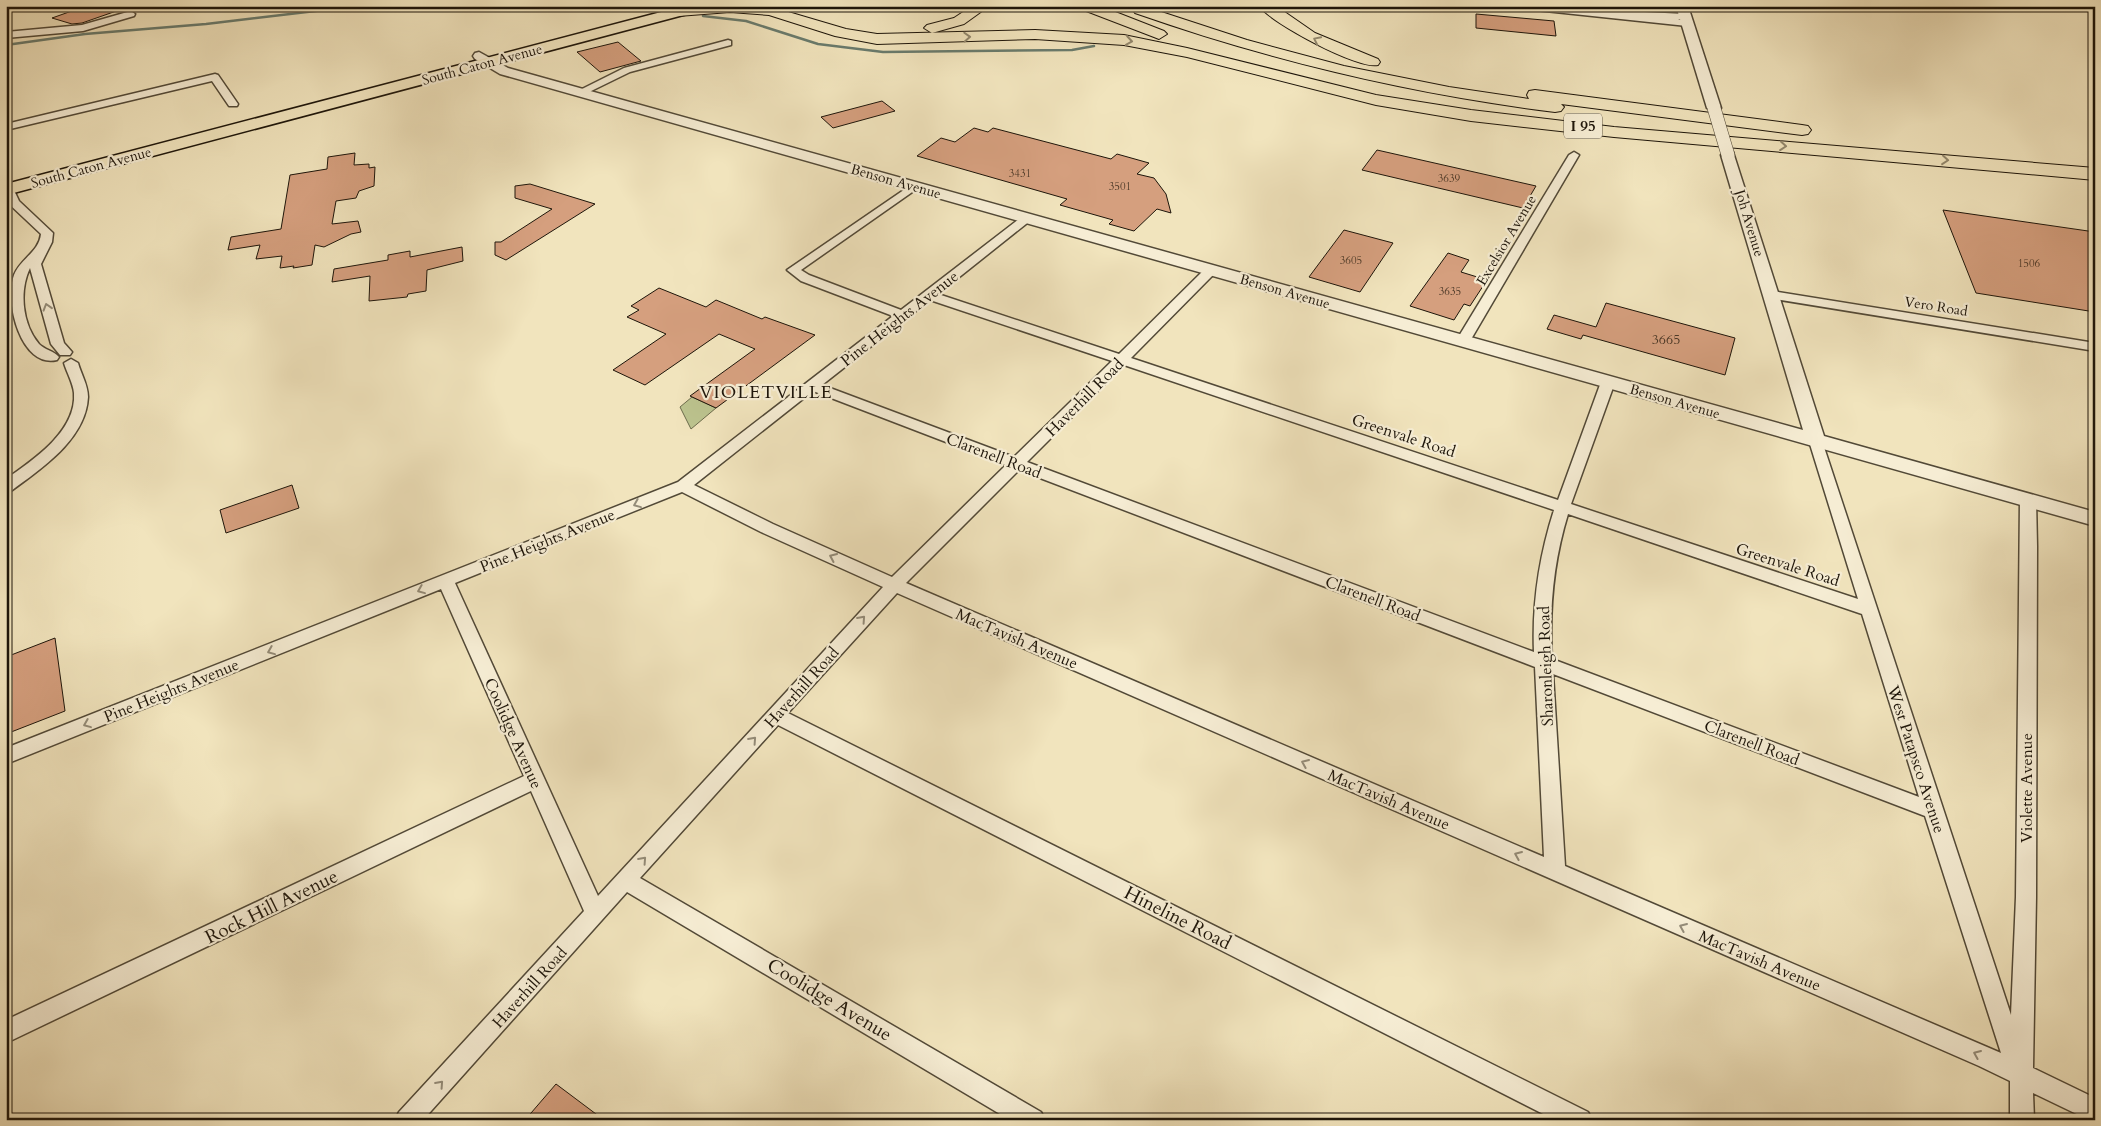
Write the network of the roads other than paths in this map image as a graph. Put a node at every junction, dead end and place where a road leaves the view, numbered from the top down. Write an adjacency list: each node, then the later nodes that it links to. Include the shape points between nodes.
1 (701, 6): 9 (main road, South Caton Avenue)
2 (794, 6): 13 (highway)
3 (982, 6): 10 (highway, via 959,21 904,31 851,26 837,22)
4 (1086, 6): 22 (highway, I 95, via 1225,55 1379,93 1551,122)
5 (1129, 6): 21 (highway, I 95, via 1271,52 1344,71 1436,89 1586,111)
6 (1157, 6): 17 (highway, via 1282,45 1372,67)
7 (1266, 6): 17 (highway, one-way to 7, via 1383,66 1334,48 1293,27)
8 (1526, 6): 12 (street)
9 (674, 9): 13 (highway, via 752,8); 16 (main road, South Caton Avenue)
10 (823, 12)
11 (131, 14): 14 (street, via 83,28)
12 (1685, 15): 32 (street, Joh Avenue, bridge)
13 (827, 29): 22 (highway, one-way to 22, via 890,40 1046,35 1124,40 1187,52 1330,90 1444,112 1580,129)
14 (6, 34)
15 (728, 43): 18 (street, via 627,70)
16 (483, 59): 18 (street, Benson Avenue, via 504,71); 27 (main road, South Caton Avenue, via 262,122)
17 (1464, 84): 21 (highway)
18 (581, 92): 26 (street, Benson Avenue)
19 (234, 104): 20 (street, via 215,77)
20 (6, 127)
21 (1826, 133): 24 (highway, I 95)
22 (1758, 144): 25 (highway, I 95, one-way to 25)
23 (1574, 155): 34 (street, Excelsior Avenue)
24 (2086, 156)
25 (2095, 174)
26 (914, 186): 28 (street, Benson Avenue); 33 (street, via 793,270)
27 (7, 188): 29 (street, via 18,208 47,233)
28 (1028, 218): 30 (street, Benson Avenue); 31 (street, Pine Heights Avenue)
29 (41, 251): 36 (street, one-way to 29, via 38,280 35,264); 36 (street, via 25,265 18,280 16,293 22,323 36,348)
30 (1212, 270): 34 (street, Benson Avenue); 37 (street, Haverhill Road)
31 (929, 295): 33 (street, Pine Heights Avenue); 37 (street, Greenvale Road)
32 (1772, 295): 35 (street, Vero Road); 40 (street, Joh Avenue)
33 (903, 315): 39 (street, Pine Heights Avenue)
34 (1463, 341): 38 (street, Benson Avenue)
35 (2095, 347)
36 (63, 357): 43 (street, via 82,395 80,409 70,429 34,466)
37 (1121, 359): 41 (street, Haverhill Road); 45 (street, Greenvale Road)
38 (1608, 382): 40 (street, Benson Avenue); 45 (street, Sharonleigh Road)
39 (812, 386): 41 (street, Clarenell Road); 42 (street, Pine Heights Avenue)
40 (1816, 441): 44 (street, Benson Avenue); 49 (street, West Patapsco Avenue)
41 (1018, 464): 48 (street, Haverhill Road); 50 (street, Clarenell Road)
42 (683, 486): 47 (street, Pine Heights Avenue, one-way to 47); 48 (street, MacTavish Avenue, one-way to 42)
43 (6, 487)
44 (2028, 499): 46 (street, Benson Avenue); 59 (street, Violette Avenue, via 2026,897)
45 (1562, 506): 49 (street, Greenvale Road); 50 (street, Sharonleigh Road, via 1545,578)
46 (2095, 519)
47 (446, 581): 52 (street, Pine Heights Avenue, one-way to 52); 53 (street, Coolidge Avenue)
48 (894, 585): 51 (street, Haverhill Road, one-way to 48); 55 (street, MacTavish Avenue, one-way to 48)
49 (1868, 609): 54 (street, West Patapsco Avenue)
50 (1542, 662): 54 (street, Clarenell Road); 55 (street, Sharonleigh Road)
51 (775, 715): 56 (street, Haverhill Road, one-way to 51); 63 (street, Hineline Road)
52 (6, 756)
53 (535, 780): 57 (street, Coolidge Avenue); 58 (street, Rock Hill Avenue)
54 (1934, 811): 59 (street, West Patapsco Avenue)
55 (1555, 871): 59 (street, MacTavish Avenue, one-way to 55, via 1978,1054)
56 (626, 880): 57 (street, Haverhill Road); 62 (street, Coolidge Avenue)
57 (595, 913): 61 (street, Haverhill Road, one-way to 57)
58 (6, 1032)
59 (2020, 1076): 60 (street, MacTavish Avenue); 64 (street)
60 (2095, 1111)
61 (407, 1120)
62 (1033, 1120)
63 (1580, 1120)
64 (2022, 1120)

